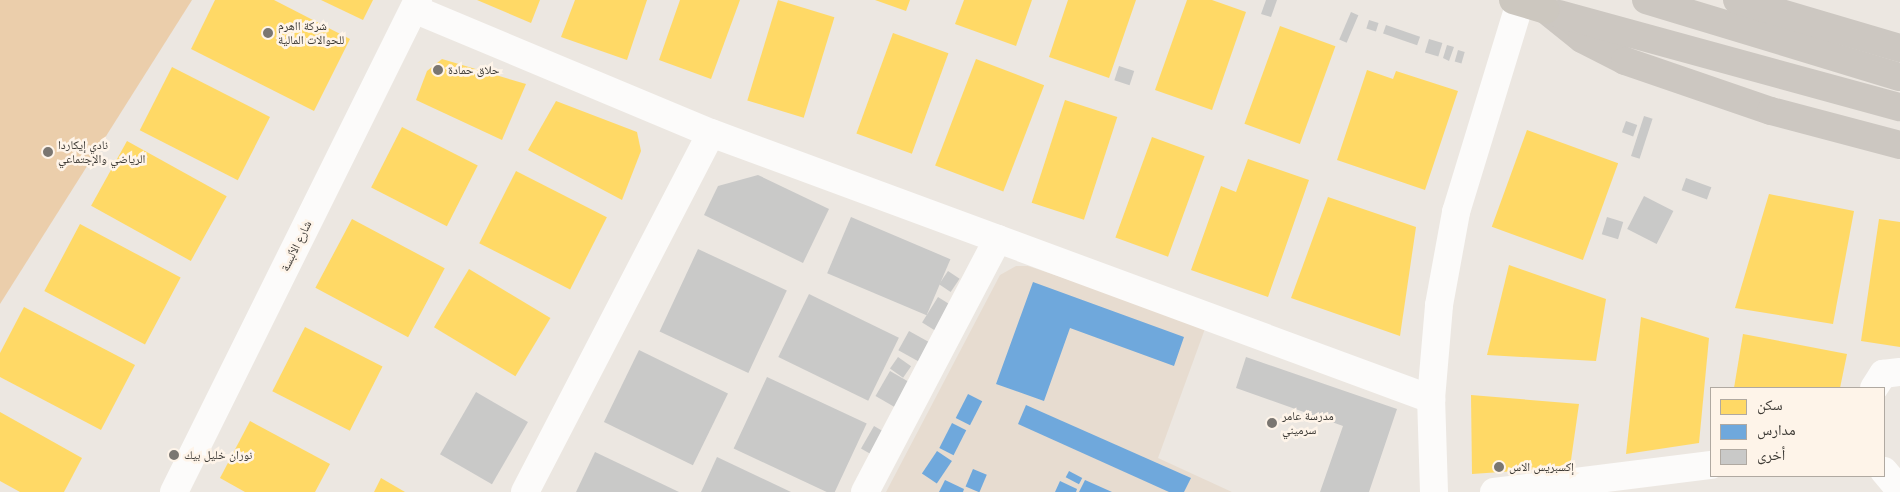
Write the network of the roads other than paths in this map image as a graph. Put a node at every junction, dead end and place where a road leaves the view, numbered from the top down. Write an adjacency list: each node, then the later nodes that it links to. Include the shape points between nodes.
1 (1646, 0): 6 (main road)
2 (1737, 0): 5 (main road)
3 (416, 4): 8 (street); 17 (street, شارع الألبسة)
4 (1526, 4): 7 (main road); 9 (main road, via 1625,61 1771,111); 13 (street, via 1456,212 1439,305)
5 (1900, 48)
6 (1900, 77)
7 (1900, 107)
8 (710, 133): 10 (street); 18 (street)
9 (1900, 145)
10 (998, 239): 13 (street); 19 (street)
11 (1900, 372): 12 (street, via 1883,374)
12 (1875, 387)
13 (1431, 399): 20 (street)
14 (1710, 465): 21 (street)
15 (1885, 472): 16 (street)
16 (1900, 490)
17 (174, 492)
18 (525, 492)
19 (865, 492)
20 (1434, 492)
21 (1494, 492)

